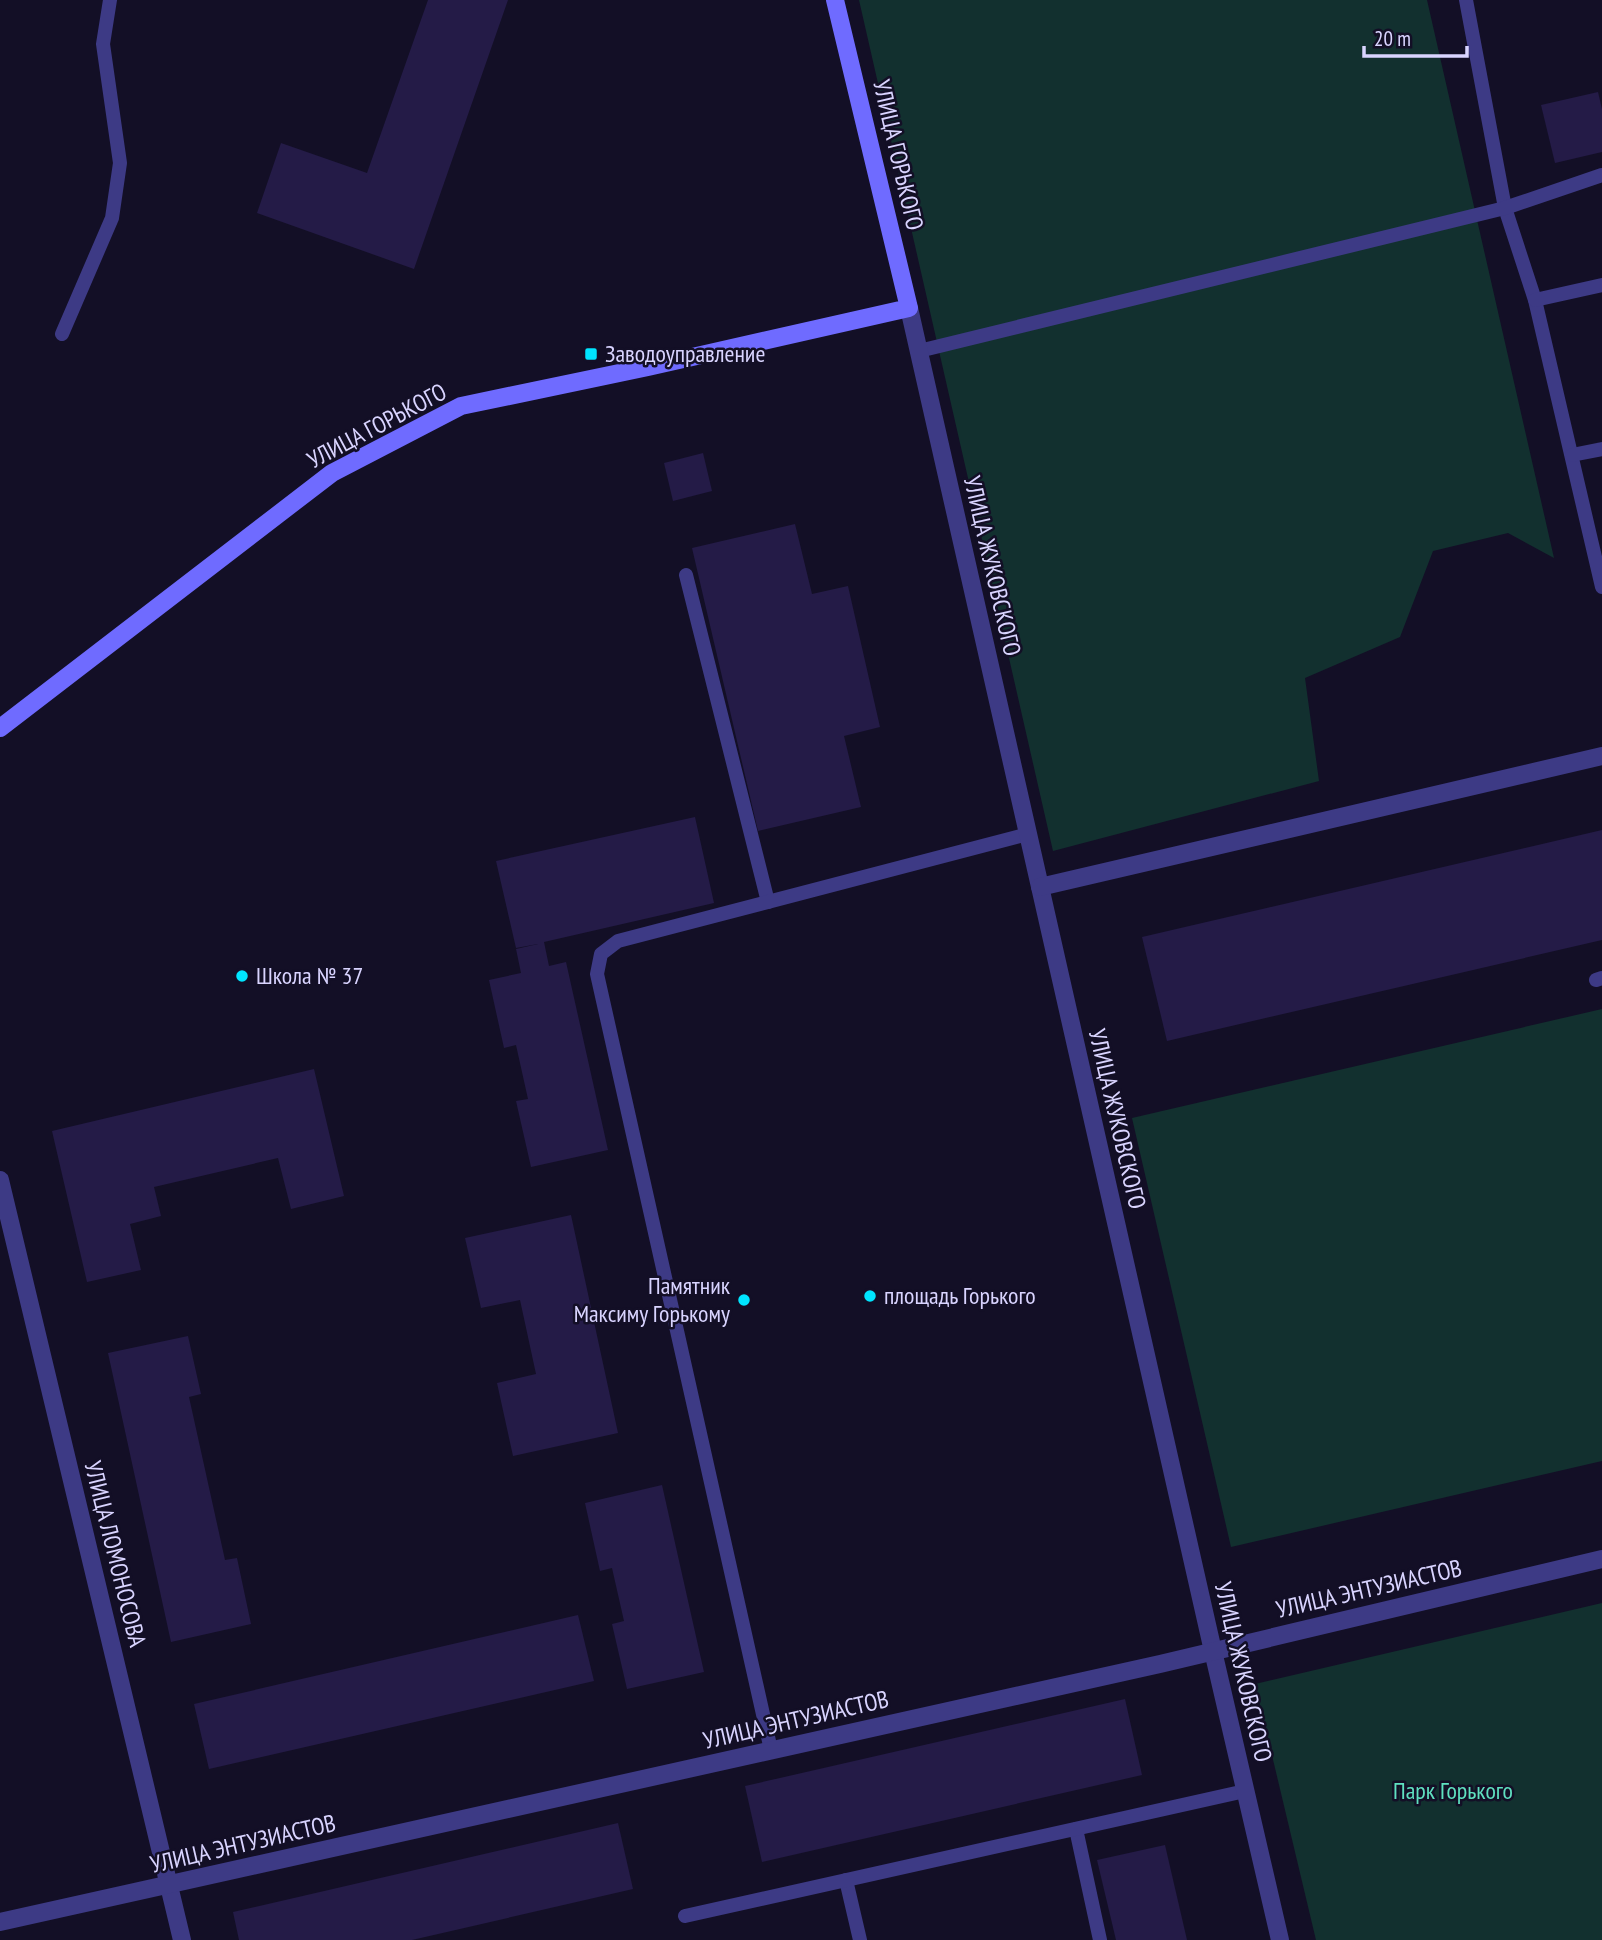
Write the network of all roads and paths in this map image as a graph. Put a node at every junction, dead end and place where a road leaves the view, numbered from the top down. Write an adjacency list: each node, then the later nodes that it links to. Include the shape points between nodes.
1 (110, 0): 9 (lane, via 103,44 120,163 112,218)
2 (835, 0): 8 (main road, УЛИЦА ГОРЬКОГО)
3 (1466, 0): 5 (lane)
4 (1602, 175): 5 (lane)
5 (1505, 208): 7 (lane); 10 (lane)
6 (1602, 285): 7 (lane)
7 (1535, 300): 12 (lane)
8 (909, 308): 10 (street, УЛИЦА ЖУКОВСКОГО); 16 (main road, УЛИЦА ГОРЬКОГО, via 461,406 332,473)
9 (62, 334)
10 (919, 351): 18 (street, УЛИЦА ЖУКОВСКОГО)
11 (1602, 449): 12 (lane)
12 (1572, 455): 13 (lane)
13 (1599, 556): 15 (lane)
14 (686, 575): 20 (lane)
15 (1602, 587)
16 (0, 728)
17 (1602, 756): 19 (street)
18 (1028, 834): 19 (street, УЛИЦА ЖУКОВСКОГО); 20 (lane)
19 (1040, 887): 23 (street, УЛИЦА ЖУКОВСКОГО)
20 (768, 902): 24 (lane, via 618,942 601,954 597,974)
21 (0, 1180): 28 (street, УЛИЦА ЛОМОНОСОВА)
22 (1602, 1559): 23 (street, УЛИЦА ЭНТУЗИАСТОВ)
23 (1213, 1651): 24 (street, УЛИЦА ЭНТУЗИАСТОВ); 25 (street, УЛИЦА ЖУКОВСКОГО)
24 (771, 1750): 28 (street, УЛИЦА ЭНТУЗИАСТОВ)
25 (1245, 1791): 26 (lane); 34 (street, УЛИЦА ЖУКОВСКОГО)
26 (1076, 1829): 27 (lane); 33 (lane)
27 (846, 1880): 29 (lane); 32 (lane)
28 (170, 1885): 30 (street, УЛИЦА ЭНТУЗИАСТОВ); 31 (street, УЛИЦА ЛОМОНОСОВА)
29 (685, 1916)
30 (0, 1922)
31 (182, 1940)
32 (860, 1940)
33 (1100, 1940)
34 (1280, 1940)

